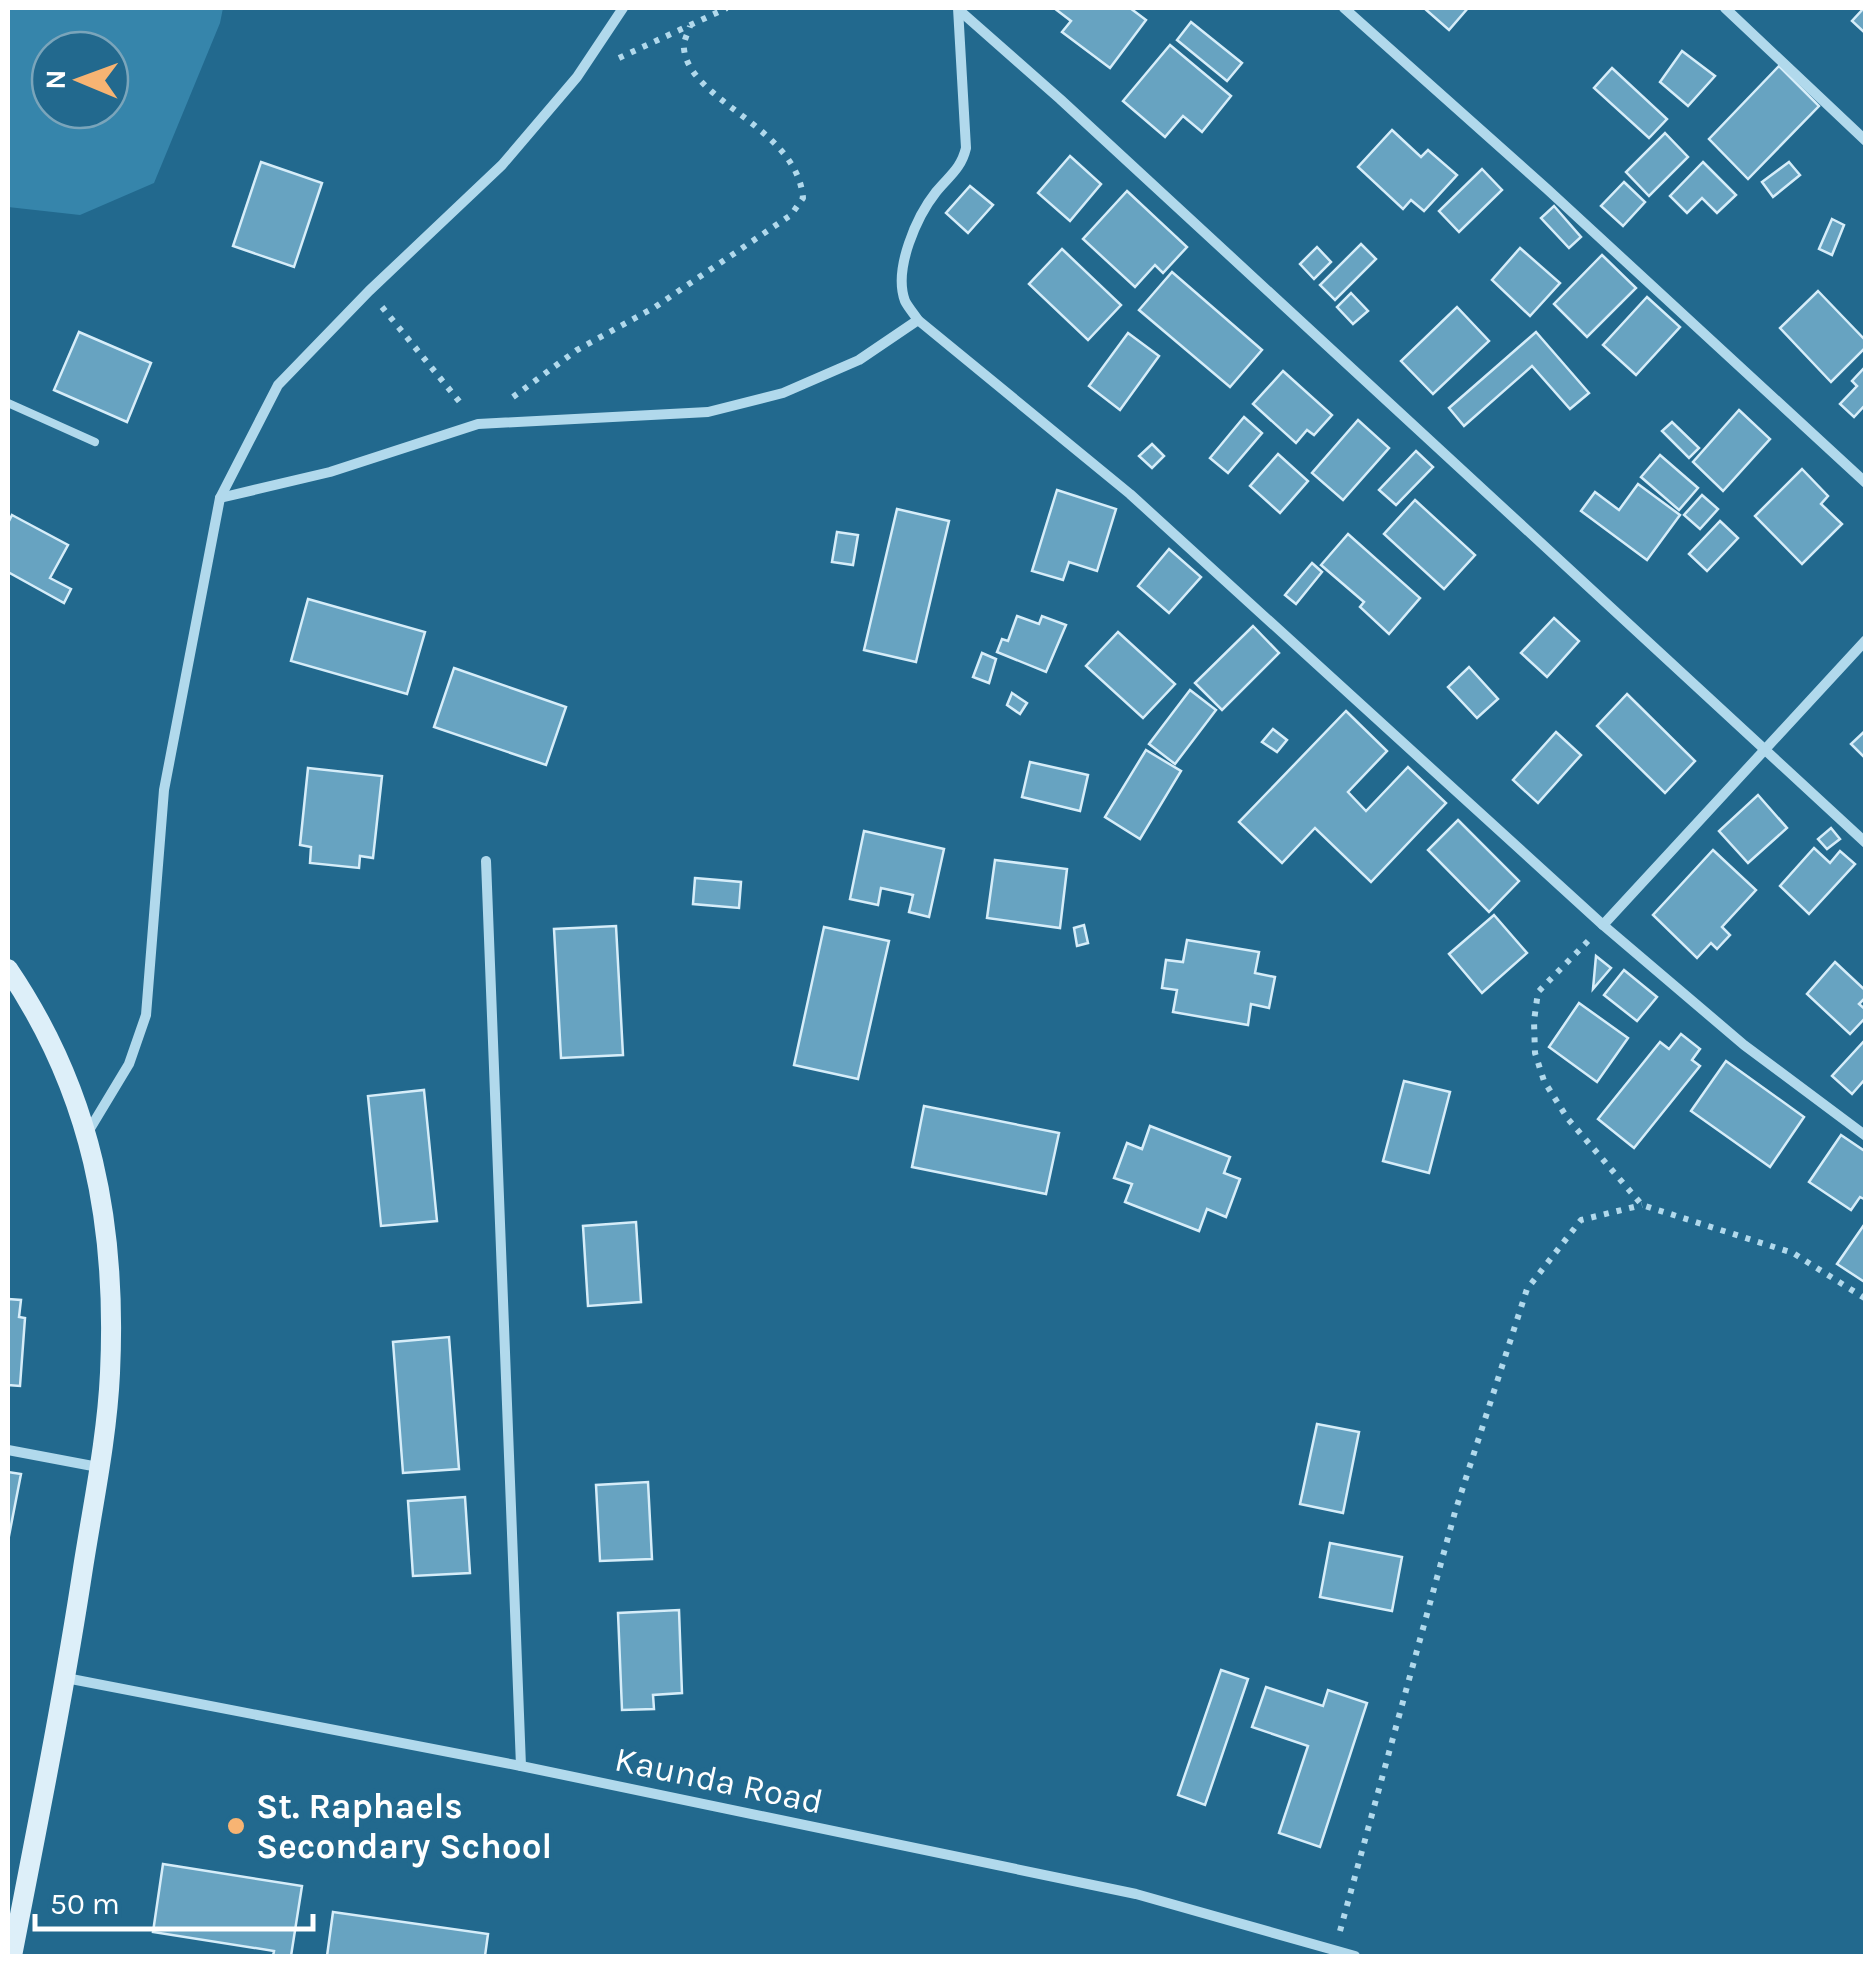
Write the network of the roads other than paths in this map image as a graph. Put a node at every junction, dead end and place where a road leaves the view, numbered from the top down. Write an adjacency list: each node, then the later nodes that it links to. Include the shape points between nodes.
1 (624, 8): 10 (street, via 577,77 502,164 278,385)
2 (1344, 8): 9 (street)
3 (1725, 8): 5 (street)
4 (958, 9): 6 (street, via 966,148 962,165 914,225 902,278 905,300); 12 (street)
5 (1866, 141)
6 (918, 320): 10 (street, via 859,360 783,393 708,412 478,424 330,472); 15 (street, via 1130,494)
7 (8, 403): 8 (lane)
8 (94, 442)
9 (1866, 483)
10 (220, 498): 17 (street, via 164,790 146,1015 129,1064)
11 (1866, 640): 12 (street)
12 (1764, 748): 13 (street); 15 (street)
13 (1866, 843)
14 (486, 861): 22 (street)
15 (1603, 926): 18 (street, via 1744,1045)
16 (8, 970): 17 (street, via 64,1068)
17 (88, 1133): 20 (street, via 109,1260 110,1375)
18 (1866, 1136)
19 (8, 1450): 20 (street)
20 (98, 1467): 21 (street)
21 (66, 1678): 22 (street, Kaunda Road); 23 (street)
22 (522, 1766): 24 (street, Kaunda Road, via 1136,1894)
23 (12, 1956)
24 (1356, 1956)

